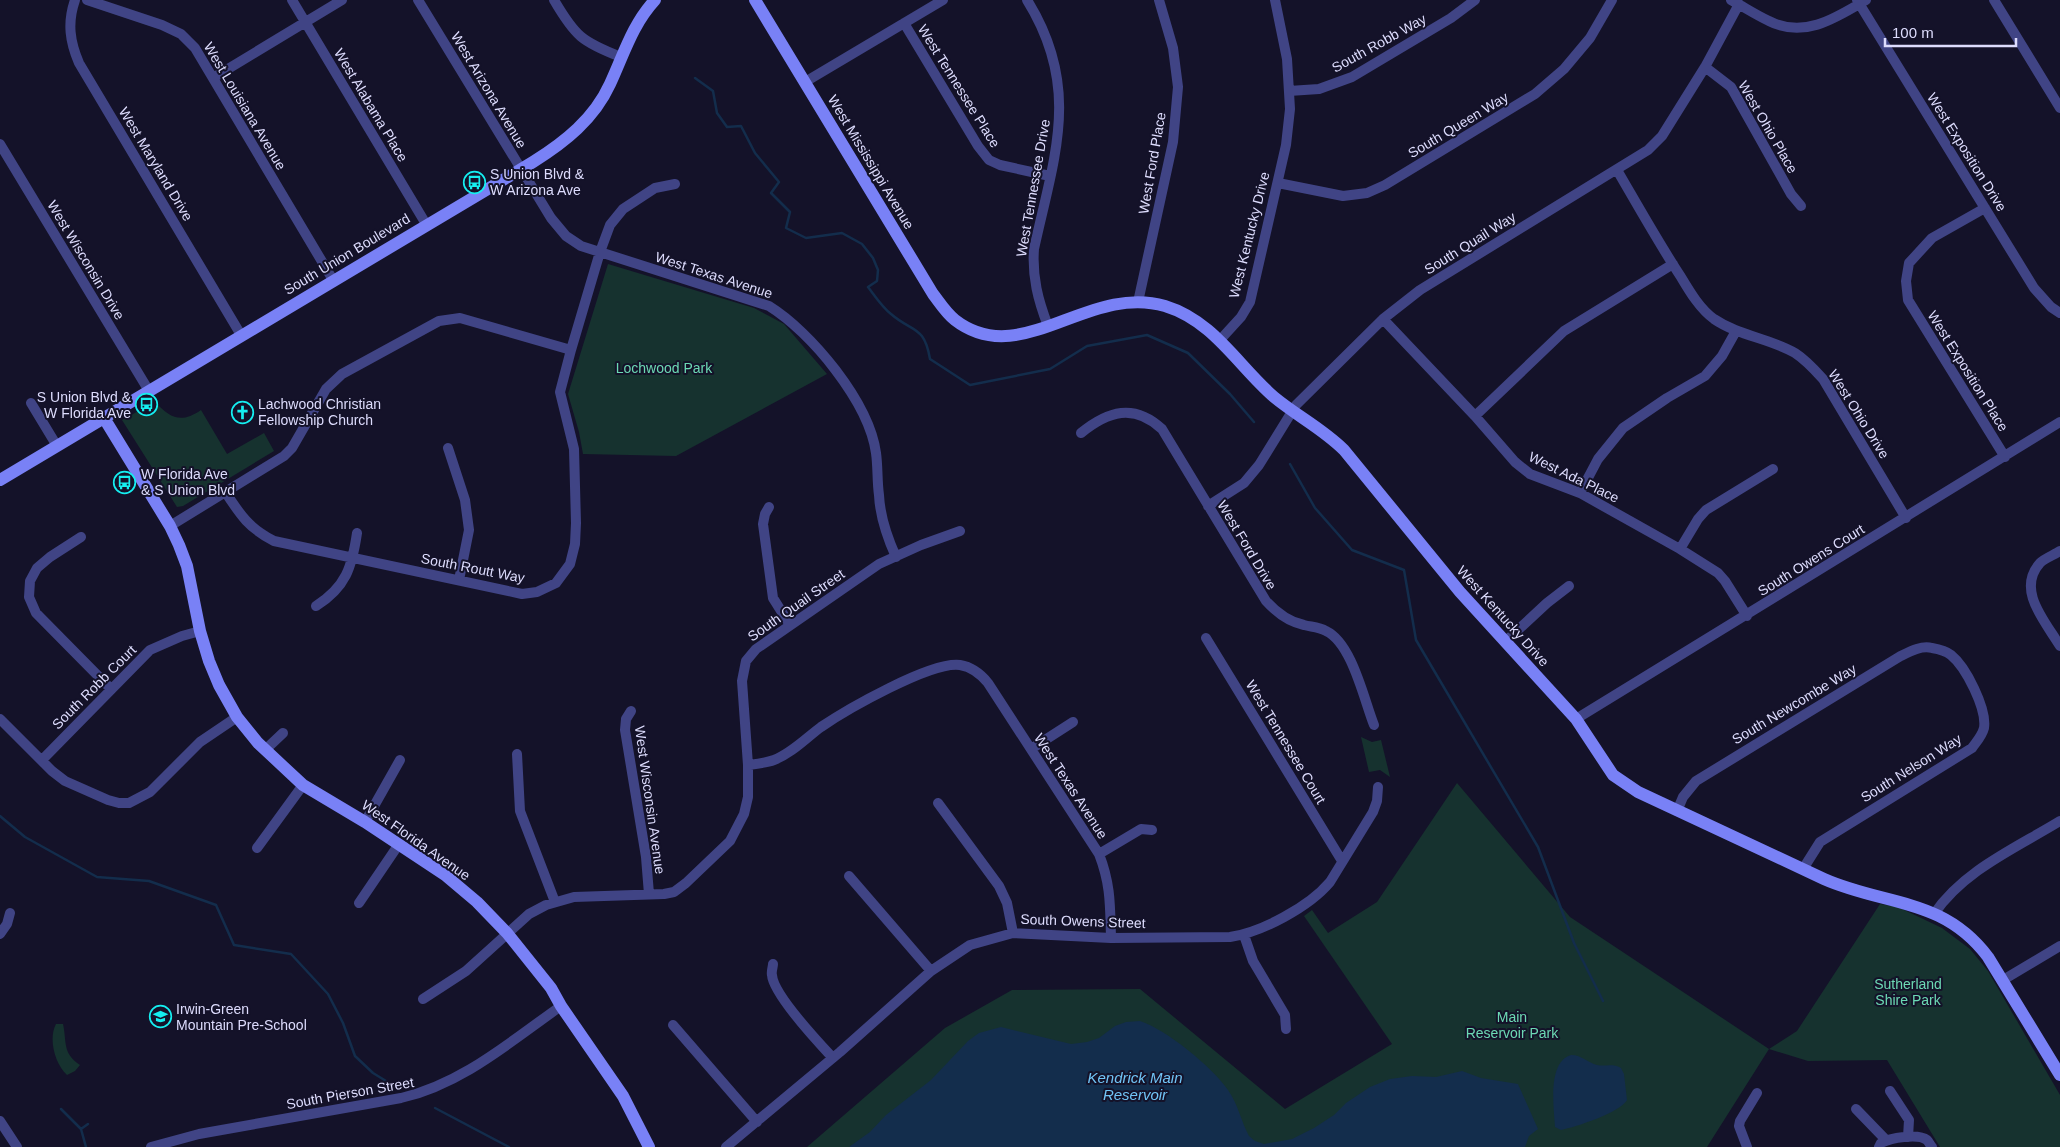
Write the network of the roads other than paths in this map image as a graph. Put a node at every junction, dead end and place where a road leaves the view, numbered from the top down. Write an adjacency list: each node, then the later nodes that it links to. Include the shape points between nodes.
1 (75, 0): 43 (street, West Maryland Drive, via 70,16 70,33 79,63)
2 (87, 0): 22 (street, West Louisiana Avenue, via 181,34 195,48)
3 (292, 0): 18 (street, West Alabama Place)
4 (342, 0): 18 (street)
5 (418, 0): 27 (street, West Arizona Avenue)
6 (554, 0): 20 (street, via 572,29 582,38)
7 (655, 0): 20 (street, South Union Boulevard, via 635,26)
8 (755, 0): 23 (street, West Mississippi Avenue)
9 (943, 0): 19 (street)
10 (1027, 0): 29 (street, West Tennessee Drive, via 1046,35 1058,80 1061,112)
11 (1159, 0): 38 (street, West Ford Place, via 1173,48 1178,87 1173,142)
12 (1275, 0): 24 (street, West Kentucky Drive, via 1286,50)
13 (1475, 0): 24 (street, South Robb Way, via 1451,18 1352,77 1319,89)
14 (1612, 0): 30 (street, South Queen Way, via 1590,38 1564,69 1536,94 1385,186 1367,193 1342,196)
15 (1994, 0): 25 (street)
16 (1861, 1): 17 (street, via 1830,21 1796,28 1770,22); 33 (street, West Exposition Drive)
17 (1735, 2): 21 (street, South Quail Way)
18 (306, 22): 22 (street); 34 (street, West Alabama Place)
19 (904, 23): 23 (street); 29 (street, West Tennessee Place, via 989,160)
20 (621, 57): 27 (street, South Union Boulevard, via 605,95 587,120 562,142)
21 (1705, 68): 28 (street, South Quail Way, via 1662,136 1648,150); 32 (street, West Ohio Place, via 1731,87 1791,194)
22 (213, 78): 37 (street, West Louisiana Avenue)
23 (805, 82): 41 (street, West Mississippi Avenue, via 933,294 954,319 971,330 1006,337)
24 (1289, 91): 30 (street, West Kentucky Drive, via 1286,145)
25 (2060, 108)
26 (0, 144): 46 (street, West Wisconsin Drive)
27 (520, 169): 34 (street, South Union Boulevard); 35 (street, West Arizona Avenue, via 566,236 581,246)
28 (1617, 170): 36 (street, West Ohio Drive); 40 (street, South Quail Way, via 1420,290)
29 (1050, 176): 41 (street, West Tennessee Drive, via 1033,262 1038,300)
30 (1278, 183): 44 (street, West Kentucky Drive, via 1250,302)
31 (675, 184): 35 (street, South Routt Way, via 655,188 623,209 610,225)
32 (1801, 206)
33 (1984, 208): 39 (street, West Exposition Drive, via 2034,288); 55 (street, West Exposition Place, via 1932,238 1909,263 1906,281 1908,300)
34 (426, 224): 37 (street, South Union Boulevard)
35 (600, 252): 45 (street, South Routt Way); 70 (street, West Texas Avenue, via 769,306 796,326 847,385 872,434 884,526)
36 (1673, 264): 42 (street, West Ohio Drive, via 1696,300 1713,318); 49 (street, via 1564,331)
37 (333, 280): 43 (street, South Union Boulevard)
38 (1138, 302): 41 (street, via 1099,307); 44 (street, via 1165,306 1186,314)
39 (2060, 312)
40 (1383, 319): 48 (street, South Quail Way); 49 (street, West Ada Place)
41 (1048, 326)
42 (1736, 330): 59 (street, via 1706,376 1623,428 1598,459); 62 (street, West Ohio Drive, via 1781,346 1808,363 1822,379)
43 (241, 335): 46 (street, South Union Boulevard)
44 (1220, 340): 48 (street, West Kentucky Drive, via 1271,394)
45 (571, 350): 58 (street, via 460,318 439,321 342,374 326,389 292,448); 71 (street, South Routt Way, via 560,392 574,449 576,523 570,564 556,583 537,592 522,594)
46 (149, 391): 50 (street, South Union Boulevard)
47 (31, 403): 53 (street)
48 (1292, 410): 60 (street, South Quail Way, via 1259,465 1244,483); 78 (street, West Kentucky Drive, via 1344,450 1460,592)
49 (1475, 416): 59 (street, West Ada Place, via 1501,448 1530,474)
50 (104, 418): 53 (street, South Union Boulevard); 63 (street, West Florida Avenue)
51 (2060, 422): 55 (street, South Owens Court)
52 (1081, 433): 60 (street, West Ford Drive, via 1096,421 1118,413 1129,412 1153,421 1162,429)
53 (57, 446): 57 (street, South Union Boulevard)
54 (448, 448): 71 (street, via 465,500 469,530)
55 (2005, 457): 62 (street, South Owens Court)
56 (1773, 469): 67 (street, via 1706,510)
57 (0, 480)
58 (226, 493): 63 (street); 69 (street, South Routt Way, via 243,519 274,541)
59 (1580, 493): 67 (street, West Ada Place)
60 (1208, 506): 87 (street, West Ford Drive, via 1273,609 1291,621 1326,630 1342,644)
61 (770, 508): 75 (street, via 763,524 773,598)
62 (1906, 518): 74 (street, South Owens Court)
63 (170, 526): 76 (street, West Florida Avenue, via 187,566)
64 (960, 531): 70 (street, South Quail Street)
65 (357, 534): 69 (street)
66 (81, 537): 81 (street, via 37,568 30,582 29,596 36,613)
67 (1680, 549): 74 (street, West Ada Place, via 1718,573)
68 (2060, 551): 79 (street, via 2041,562 2029,585 2031,597)
69 (354, 557): 71 (street, South Routt Way); 73 (street, via 338,589)
70 (896, 557): 75 (street, South Quail Street, via 879,564)
71 (459, 580)
72 (1569, 586): 78 (street)
73 (316, 606)
74 (1747, 616): 85 (street, South Owens Court)
75 (790, 625): 94 (street, South Quail Street, via 756,649 746,662 742,681)
76 (200, 631): 81 (street, South Robb Court, via 150,650); 83 (street, West Florida Avenue, via 219,685)
77 (1206, 638): 105 (street, West Tennessee Court)
78 (1506, 641): 85 (street, West Kentucky Drive)
79 (2060, 646)
80 (1941, 650): 98 (street, South Newcombe Way, via 1912,650 1760,741 1696,781); 106 (street, South Nelson Way, via 1955,659 1983,706 1981,736 1972,748 1820,842)
81 (111, 689): 92 (street, South Robb Court)
82 (631, 711): 108 (street, West Wisconsin Avenue, via 625,730)
83 (237, 717): 90 (street, West Florida Avenue); 92 (street, via 200,742 150,792 129,803 108,800 65,781)
84 (0, 718): 92 (street)
85 (1576, 719): 98 (street, West Kentucky Drive, via 1619,781)
86 (1073, 722): 89 (street)
87 (1374, 725)
88 (283, 733): 90 (street)
89 (1031, 749): 94 (street, West Texas Avenue, via 978,672 968,667 947,665 859,702 786,754); 104 (street, West Texas Avenue)
90 (264, 750): 95 (street, West Florida Avenue)
91 (517, 754): 109 (street, via 520,811)
92 (42, 760)
93 (400, 760): 100 (street)
94 (748, 765): 108 (street, South Quail Street, via 748,797 744,814 730,841 674,892)
95 (303, 785): 100 (street, West Florida Avenue); 103 (street)
96 (1378, 787): 105 (street, South Owens Street, via 1373,812)
97 (938, 803): 114 (street, via 999,886 1007,904)
98 (1677, 811): 106 (street, West Kentucky Drive)
99 (2060, 821): 112 (street, via 1971,874 1954,888)
100 (365, 822): 102 (street, West Florida Avenue)
101 (1152, 830): 104 (street, via 1141,829)
102 (398, 844): 110 (street); 113 (street, West Florida Avenue, via 445,875)
103 (257, 848)
104 (1099, 854): 117 (street, West Texas Avenue, via 1110,891)
105 (1342, 861): 116 (street, South Owens Street, via 1321,891 1280,919)
106 (1803, 869): 112 (street, West Kentucky Drive, via 1846,888 1906,902)
107 (849, 876): 120 (street)
108 (649, 894): 109 (street, South Quail Street, via 574,896)
109 (554, 902): 113 (street, South Quail Street, via 530,914)
110 (359, 903)
111 (10, 912): 115 (street)
112 (1934, 914): 121 (street, West Kentucky Drive, via 1958,926 1974,940)
113 (507, 933): 122 (street, South Quail Street, via 466,971); 123 (street, West Florida Avenue, via 552,988)
114 (1013, 933): 117 (street, South Owens Street); 120 (street, South Owens Street, via 970,945)
115 (0, 934)
116 (1244, 935): 117 (street, South Owens Street); 125 (street, via 1253,962 1286,1015)
117 (1111, 938)
118 (2060, 946): 121 (street)
119 (774, 964): 126 (street, via 772,976 776,987)
120 (931, 971): 126 (street, South Owens Street)
121 (2003, 980): 127 (street, West Kentucky Drive)
122 (423, 999)
123 (561, 1006): 136 (street, South Pierson Street, via 460,1076 431,1090 199,1134); 137 (street, West Florida Avenue, via 623,1096)
124 (673, 1025): 132 (street)
125 (1286, 1029)
126 (832, 1057): 132 (street, South Owens Street)
127 (2059, 1072)
128 (1890, 1091): 133 (street, via 1909,1120)
129 (1757, 1093): 139 (street, via 1739,1126)
130 (1856, 1109): 134 (street)
131 (0, 1121): 135 (street)
132 (757, 1122): 138 (street, South Owens Street)
133 (1908, 1137): 134 (street); 140 (street, via 1927,1140)
134 (1883, 1144)
135 (17, 1147)
136 (151, 1147)
137 (649, 1147)
138 (726, 1147)
139 (1747, 1147)
140 (1932, 1147)

